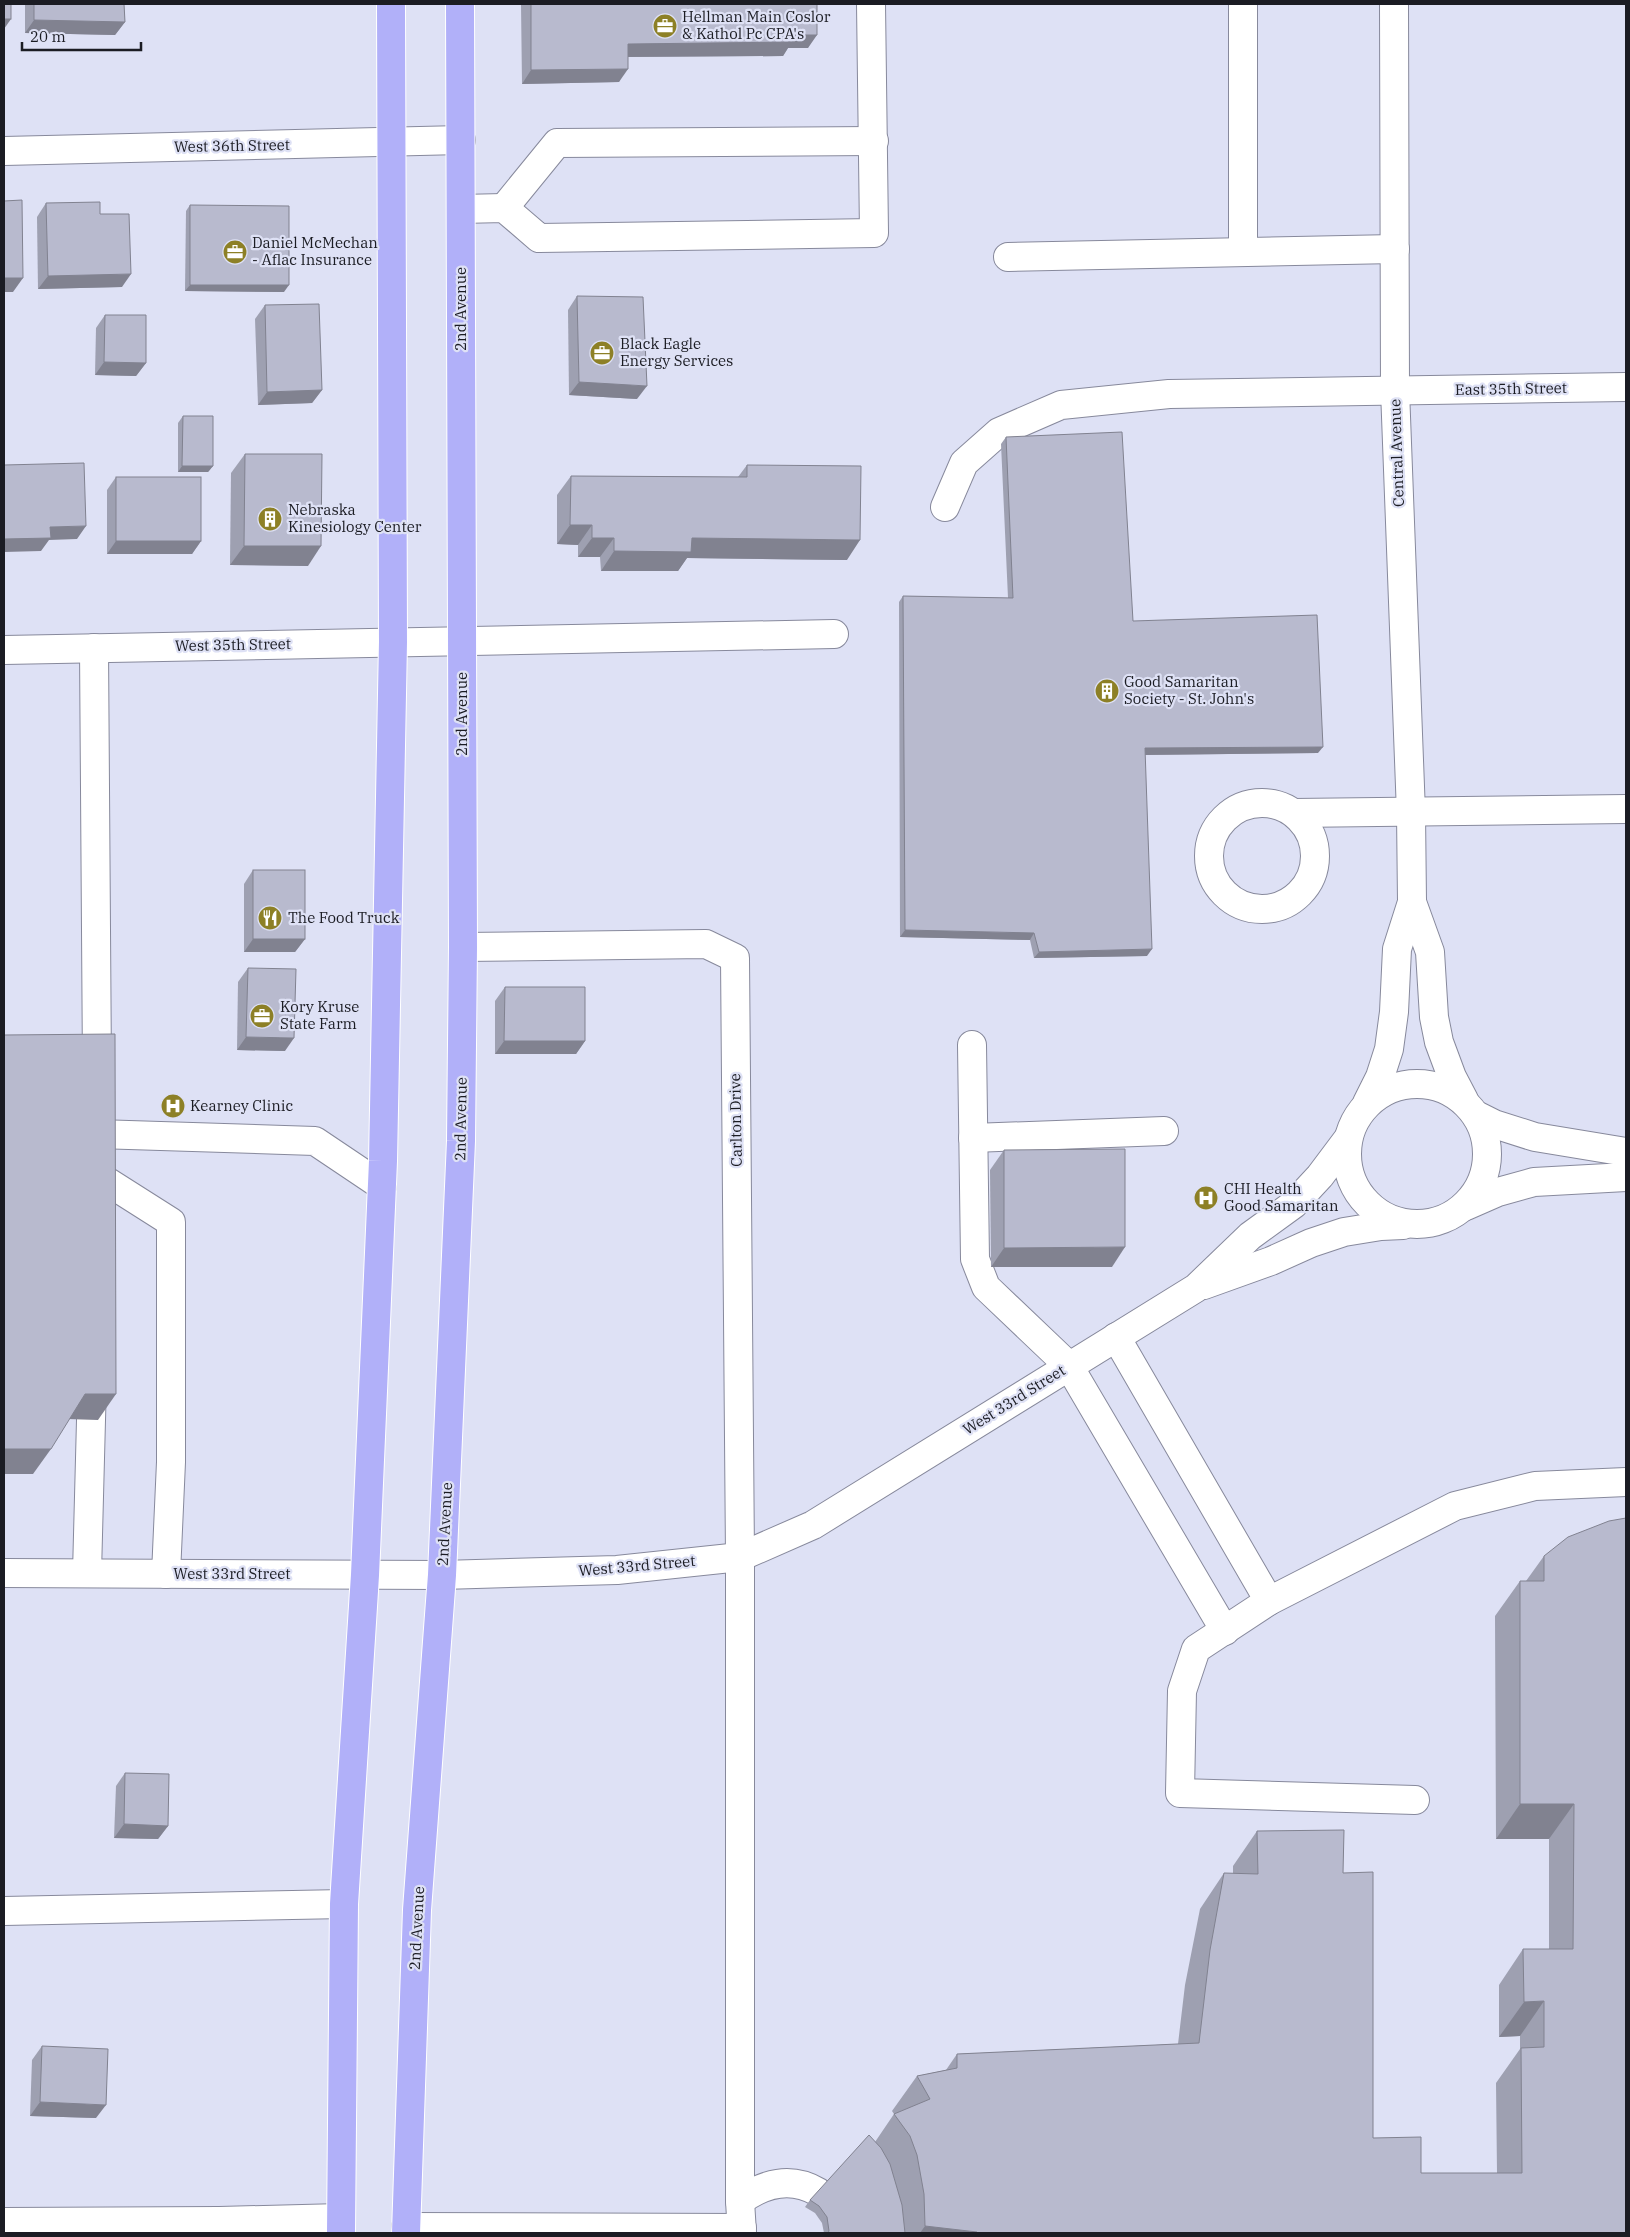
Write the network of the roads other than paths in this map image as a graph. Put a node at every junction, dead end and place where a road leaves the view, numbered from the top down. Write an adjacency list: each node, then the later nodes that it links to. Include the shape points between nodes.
1 (391, 4): 8 (main road)
2 (460, 4): 6 (main road, 2nd Avenue)
3 (871, 4): 7 (street)
4 (1243, 4): 13 (street)
5 (1394, 4): 12 (street, Central Avenue)
6 (461, 140): 8 (street, West 36th Street); 11 (main road, 2nd Avenue)
7 (874, 141): 10 (street, via 556,143); 10 (street, via 874,233 539,238)
8 (392, 142): 9 (street, West 36th Street); 20 (main road)
9 (4, 151)
10 (504, 208): 11 (street)
11 (461, 209): 19 (main road, 2nd Avenue)
12 (1395, 249): 13 (street); 16 (street, Central Avenue)
13 (1243, 252): 14 (street)
14 (1008, 256)
15 (1626, 387): 16 (street, East 35th Street)
16 (1395, 390): 17 (street, East 35th Street, via 1169,394 1061,405 999,432 964,463); 24 (street, Central Avenue)
17 (945, 507)
18 (834, 634): 19 (street, West 35th Street)
19 (462, 640): 20 (street, West 35th Street); 27 (main road, 2nd Avenue)
20 (394, 642): 21 (street, West 35th Street); 38 (main road)
21 (94, 648): 22 (street, West 35th Street); 32 (street)
22 (4, 650)
23 (1626, 809): 24 (street)
24 (1411, 812): 25 (street); 26 (street, Central Avenue)
25 (1294, 813)
26 (1412, 902): 29 (street, Central Avenue, via 1397,949 1389,1048); 30 (street, Central Avenue, via 1430,952 1439,1042 1452,1076)
27 (463, 947): 47 (street, Carlton Drive, via 706,944 734,958); 52 (main road, 2nd Avenue, via 462,1141)
28 (972, 1045): 33 (street)
29 (1367, 1103): 30 (street, via 1381,1093 1409,1083 1438,1086); 34 (street, via 1359,1113)
30 (1471, 1108): 35 (street, via 1494,1124 1535,1137); 40 (street, via 1482,1124 1489,1152 1483,1182)
31 (1164, 1131): 33 (street)
32 (97, 1134): 36 (street); 38 (street, via 315,1141)
33 (973, 1138): 45 (street, via 975,1259 986,1287)
34 (1348, 1140): 41 (street, via 1348,1169 1360,1196 1383,1216); 42 (street, West 33rd Street, via 1294,1204 1250,1236)
35 (1626, 1152)
36 (97, 1175): 39 (street); 50 (street, via 171,1222 171,1462)
37 (1626, 1177): 40 (street, via 1534,1182 1498,1192)
38 (382, 1186): 51 (main road)
39 (97, 1205)
40 (1466, 1206): 41 (street, via 1441,1221)
41 (1411, 1224): 42 (street, West 33rd Street, via 1344,1232)
42 (1196, 1288): 43 (street, West 33rd Street)
43 (1116, 1337): 45 (street, West 33rd Street); 53 (street)
44 (93, 1354): 49 (street)
45 (1069, 1366): 47 (street, West 33rd Street, via 813,1525); 54 (street)
46 (1626, 1482): 53 (street, via 1535,1486 1455,1506)
47 (740, 1557): 52 (street, West 33rd Street, via 617,1570); 59 (street)
48 (4, 1572): 49 (street, West 33rd Street)
49 (87, 1573): 50 (street, West 33rd Street)
50 (166, 1574): 51 (street, West 33rd Street)
51 (365, 1575): 52 (street, West 33rd Street); 56 (main road)
52 (442, 1575): 62 (main road, 2nd Avenue, via 417,1910)
53 (1269, 1601): 54 (street)
54 (1225, 1631): 55 (street, via 1196,1649 1182,1691 1180,1794)
55 (1415, 1800)
56 (344, 1904): 57 (street); 61 (main road)
57 (4, 1911)
58 (818, 2192): 59 (street, via 796,2182 755,2190)
59 (741, 2221): 62 (street)
60 (4, 2222): 61 (street, via 219,2222)
61 (341, 2226)
62 (406, 2230)

